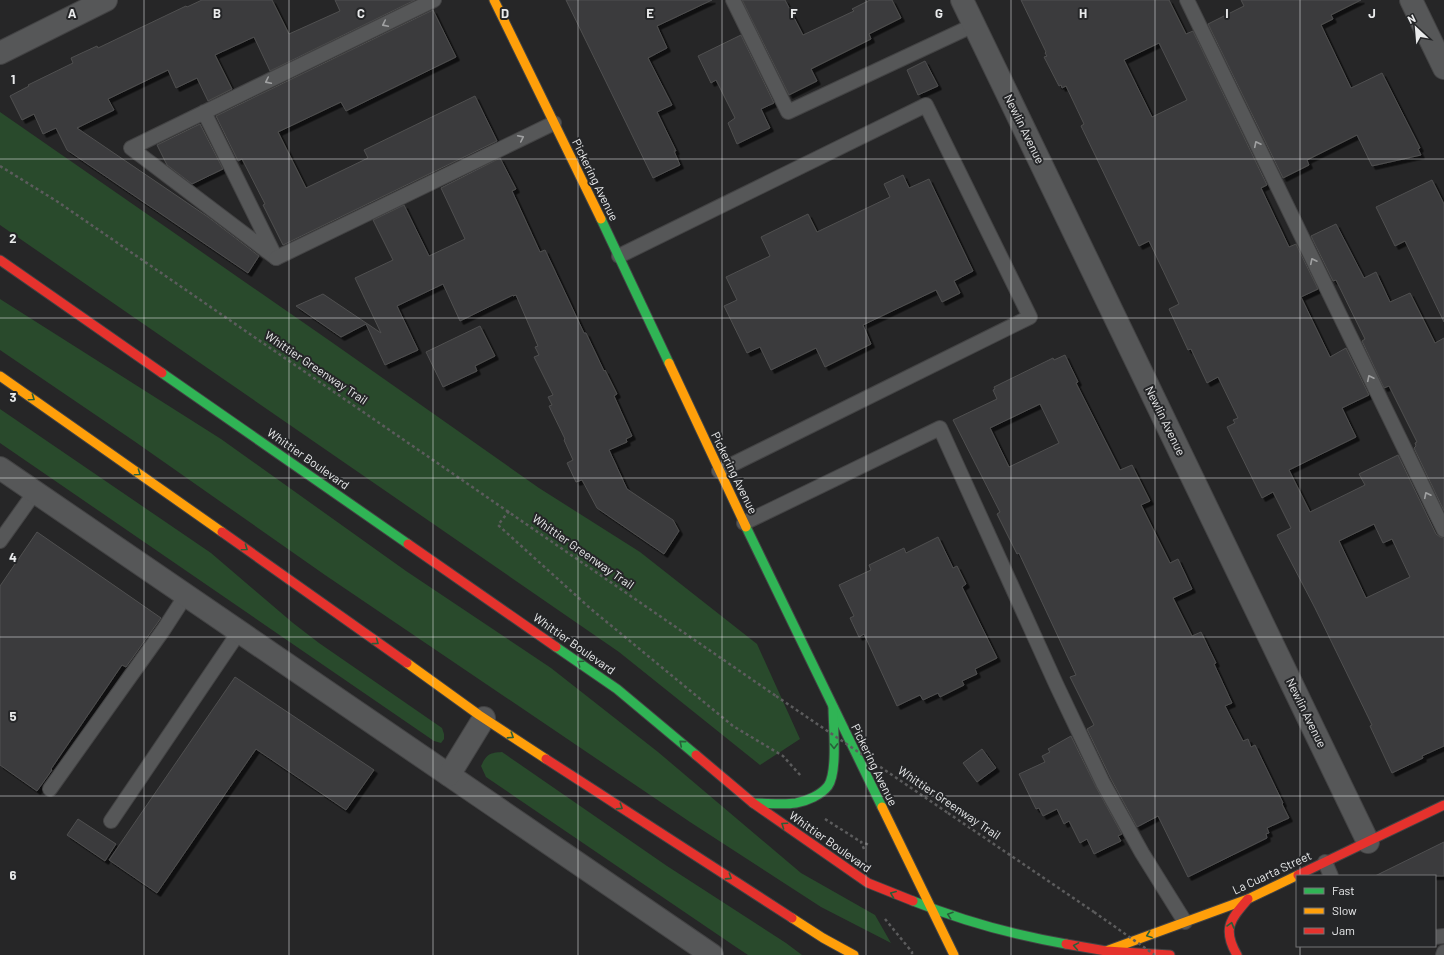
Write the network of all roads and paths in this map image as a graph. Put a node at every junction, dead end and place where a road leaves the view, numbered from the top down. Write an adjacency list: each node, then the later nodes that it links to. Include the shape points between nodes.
1 (106, 0): 9 (street)
2 (434, 0): 11 (lane, one-way to 11)
3 (494, 0): 12 (main road, Pickering Avenue)
4 (733, 0): 8 (lane, via 788,112)
5 (962, 0): 8 (street, Newlin Avenue)
6 (1187, 0): 23 (lane, one-way to 6)
7 (1411, 0): 10 (street)
8 (974, 25): 37 (street, Newlin Avenue)
9 (0, 53)
10 (1444, 68)
11 (204, 112): 15 (lane); 15 (lane, via 131,148)
12 (554, 123): 14 (main road, Pickering Avenue); 15 (lane, one-way to 12)
13 (0, 166): 21 (path, Whittier Greenway Trail, via 58,202)
14 (619, 256): 19 (main road, Pickering Avenue); 19 (lane, via 926,105 1030,317)
15 (276, 258)
16 (0, 260): 32 (main road, Whittier Boulevard, one-way to 16, via 617,689)
17 (0, 376): 28 (main road, one-way to 28)
18 (0, 468): 20 (street)
19 (719, 471): 22 (main road, Pickering Avenue)
20 (35, 492): 24 (lane); 25 (street)
21 (508, 511): 30 (path, via 498,525 591,609 733,726 783,756); 56 (path, Whittier Greenway Trail, bridge)
22 (744, 523): 27 (main road, Pickering Avenue); 47 (lane, via 940,428 1103,783)
23 (1444, 530)
24 (0, 541)
25 (186, 595): 26 (street); 31 (lane)
26 (239, 632): 29 (street); 35 (lane)
27 (833, 707): 32 (main road, one-way to 32, via 834,769 828,785 814,797 796,803); 45 (main road, Pickering Avenue)
28 (484, 718): 29 (street); 48 (main road, one-way to 48)
29 (449, 775): 52 (street)
30 (805, 780)
31 (50, 788)
32 (753, 803): 45 (main road, Whittier Boulevard, one-way to 32, via 868,883)
33 (1444, 805): 37 (main road, La Cuarta Street)
34 (819, 815): 36 (path)
35 (111, 821)
36 (862, 842): 38 (path); 39 (path)
37 (1368, 842): 40 (main road, La Cuarta Street)
38 (870, 844)
39 (864, 852)
40 (1325, 862): 41 (main road, La Cuarta Street); 42 (lane)
41 (1298, 875)
42 (1331, 875)
43 (1296, 876): 44 (main road, La Cuarta Street)
44 (1248, 899): 47 (main road, La Cuarta Street); 58 (main road, one-way to 44, via 1228,930 1232,920)
45 (930, 908): 50 (main road, Whittier Boulevard, one-way to 45, via 1027,937); 55 (main road, Pickering Avenue)
46 (885, 919): 54 (path)
47 (1185, 922): 50 (main road, La Cuarta Street, one-way to 50)
48 (823, 938): 49 (main road); 53 (main road)
49 (828, 950)
50 (1106, 951): 57 (main road, Whittier Boulevard)
51 (1444, 952): 59 (lane)
52 (712, 955)
53 (854, 955)
54 (912, 955)
55 (954, 955)
56 (1155, 955)
57 (1170, 955)
58 (1237, 955)
59 (1443, 955)

